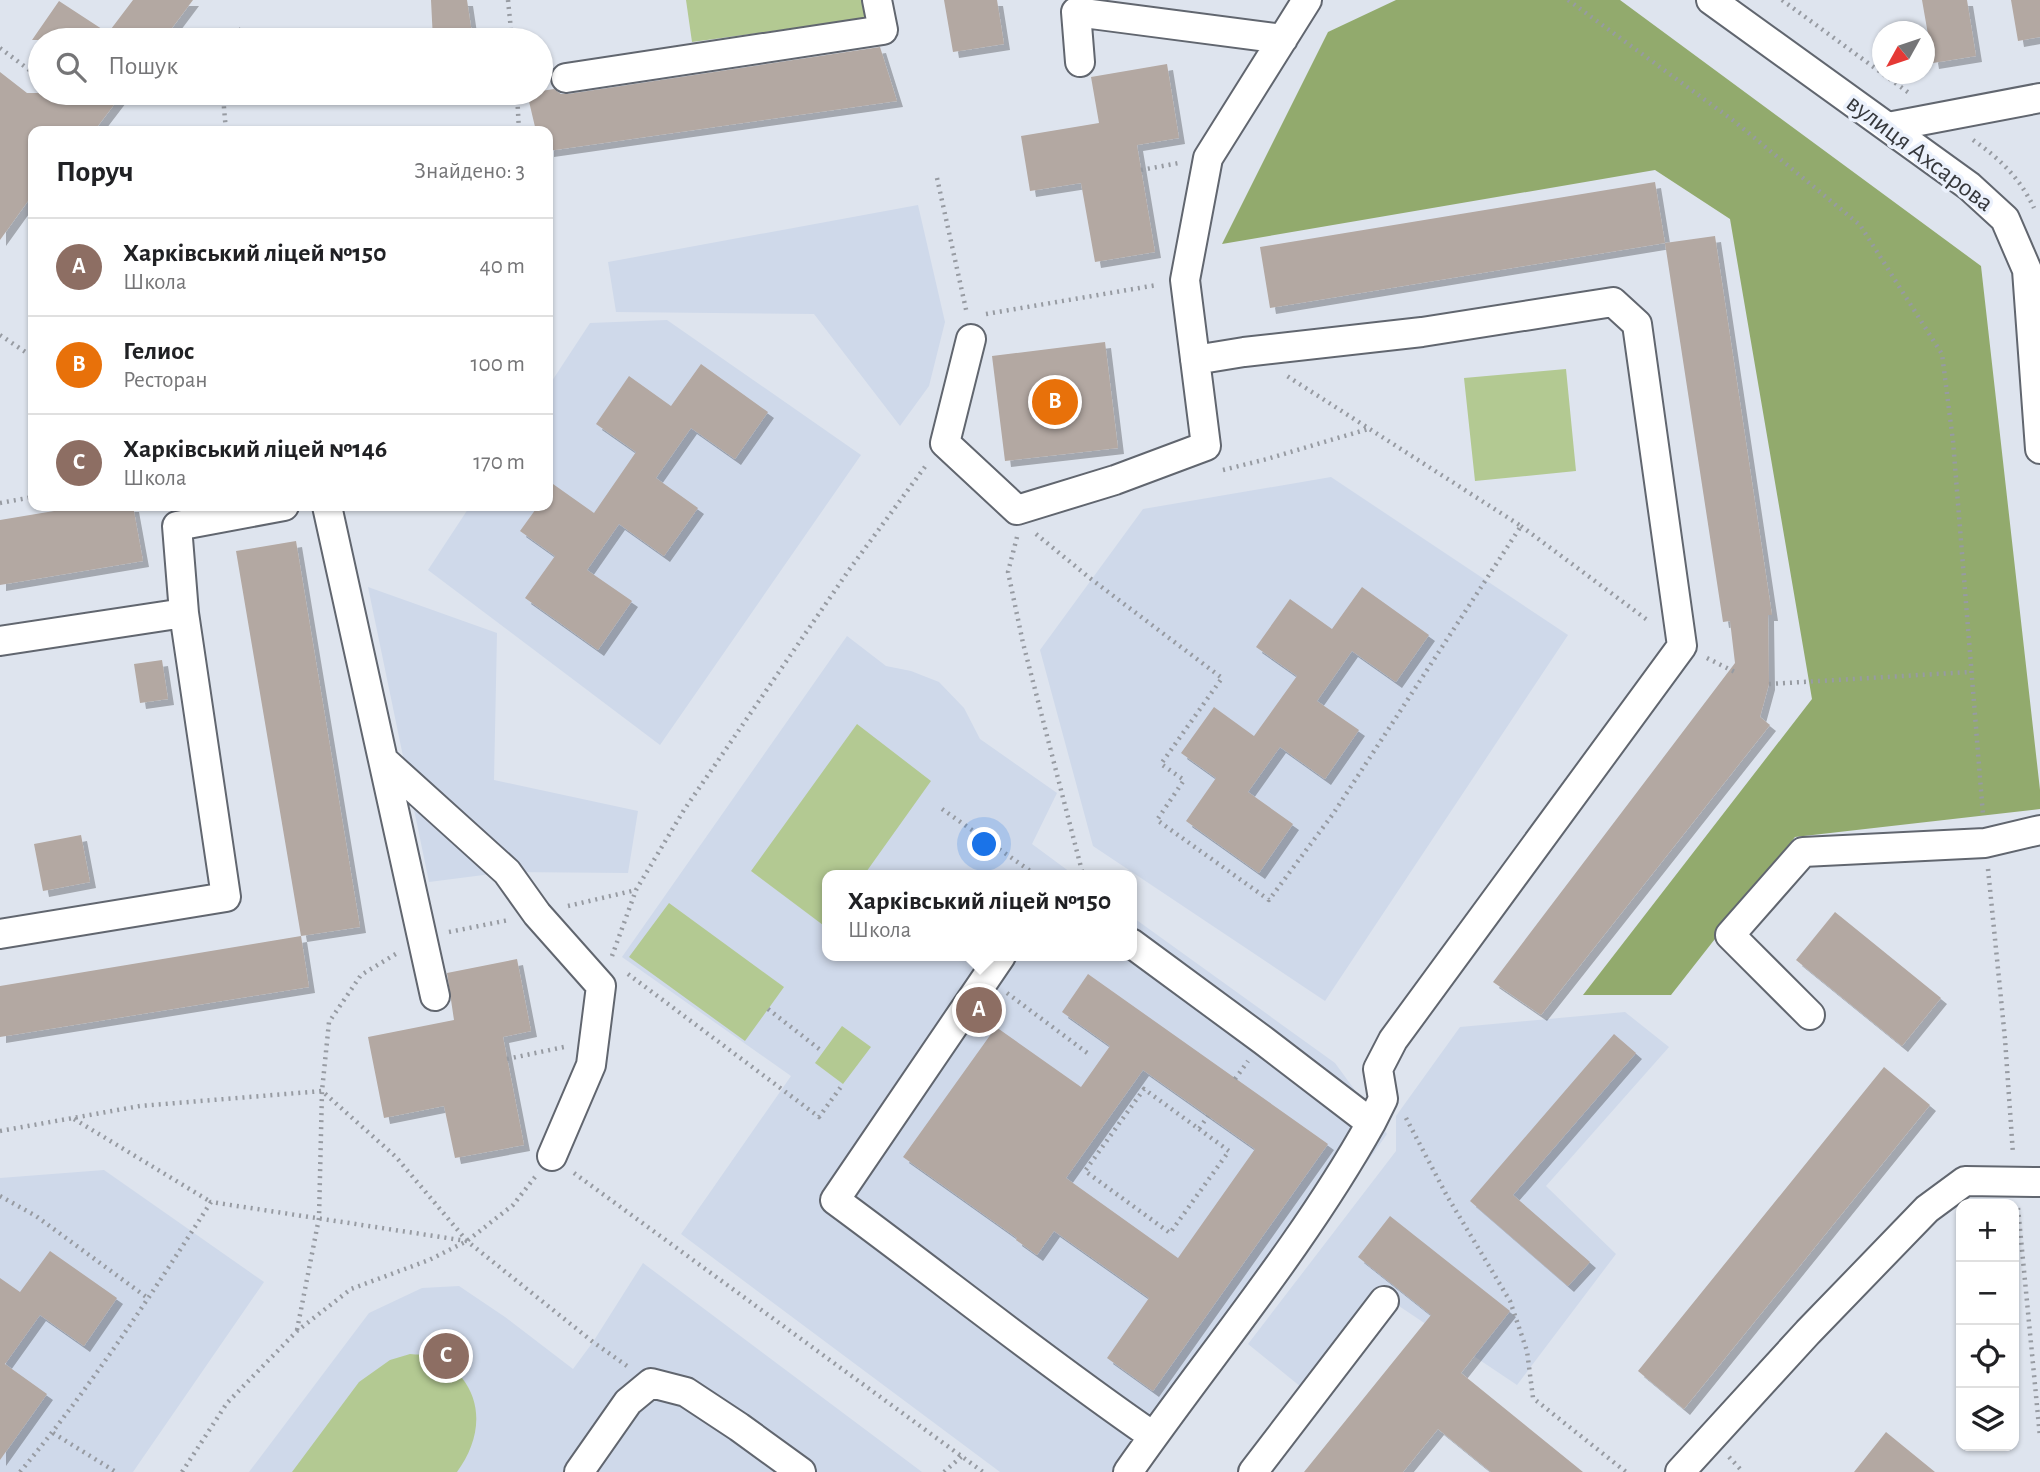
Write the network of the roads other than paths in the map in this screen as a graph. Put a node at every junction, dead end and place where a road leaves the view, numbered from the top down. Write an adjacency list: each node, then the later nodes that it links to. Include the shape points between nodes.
1 (877, 0): 6 (street, via 883,30)
2 (1307, 0): 4 (street)
3 (1711, 0): 8 (street, вулиця Ахсарова)
4 (1283, 40): 5 (street, via 1076,12); 10 (street, via 1208,158 1185,280)
5 (1080, 62)
6 (566, 78)
7 (2040, 98): 8 (street)
8 (1888, 127): 11 (street, вулиця Ахсарова, via 2006,219 2027,270)
9 (971, 339): 10 (street, via 945,443 1017,510 1206,446)
10 (1195, 360): 23 (street, via 1613,302 1637,324 1682,646 1394,1040 1378,1069)
11 (2040, 449)
12 (257, 511): 14 (street, via 177,526)
13 (328, 511): 16 (street)
14 (184, 613): 15 (street); 18 (street, via 226,897)
15 (0, 641)
16 (383, 760): 21 (street); 24 (street, via 507,872 537,914 606,974 591,1065)
17 (2040, 830): 22 (street, via 1985,843 1803,852 1730,935)
18 (0, 934)
19 (1137, 947): 23 (street, via 1264,1041)
20 (994, 967): 27 (street, via 835,1200)
21 (435, 996)
22 (1810, 1014)
23 (1377, 1111): 27 (street, via 1342,1175 1253,1304)
24 (552, 1156)
25 (2027, 1182): 32 (street, via 1965,1181 1927,1209)
26 (1384, 1301): 31 (street)
27 (1153, 1436): 30 (street)
28 (579, 1472): 29 (street, via 628,1402 651,1383 686,1392)
29 (801, 1472)
30 (1128, 1472)
31 (1253, 1472)
32 (1680, 1472)

